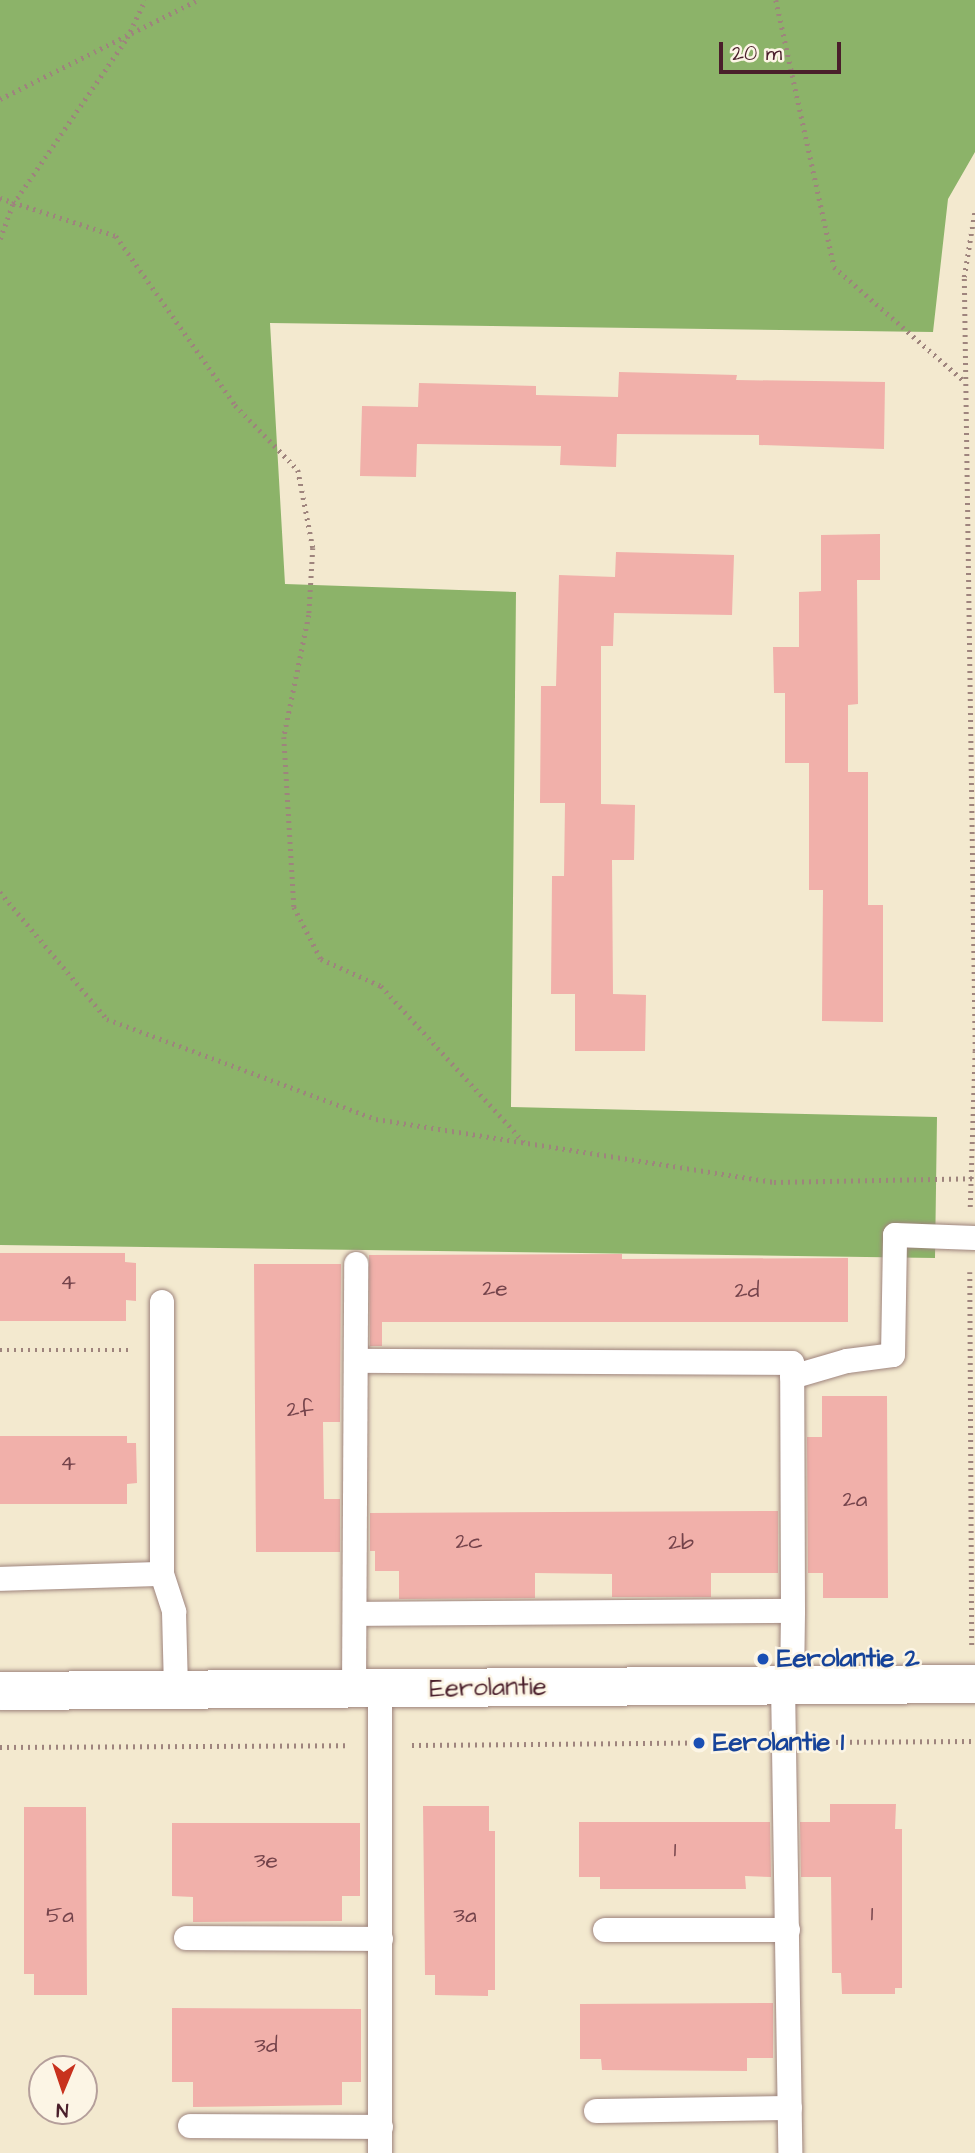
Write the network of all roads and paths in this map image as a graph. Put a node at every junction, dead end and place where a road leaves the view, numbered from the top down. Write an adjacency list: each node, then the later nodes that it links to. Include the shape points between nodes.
1 (145, 0): 4 (path)
2 (198, 0): 4 (path)
3 (776, 0): 10 (path, via 834,267)
4 (127, 38): 5 (path); 7 (path)
5 (0, 99)
6 (0, 198): 7 (path)
7 (13, 204): 9 (path); 13 (path, via 116,236 235,405 298,470 313,548 309,615 284,737 294,907 321,959 380,986)
8 (975, 210): 10 (path, via 964,276)
9 (0, 239)
10 (965, 381): 11 (path)
11 (972, 530): 14 (path)
12 (0, 892): 13 (path, via 107,1019 376,1119)
13 (525, 1143): 14 (path, via 774,1182)
14 (973, 1179): 15 (path)
15 (972, 1238): 21 (lane, via 895,1235 893,1355 847,1361); 26 (path)
16 (356, 1264): 20 (lane)
17 (162, 1302): 19 (lane)
18 (0, 1350): 19 (path)
19 (162, 1350): 22 (lane)
20 (356, 1361): 21 (lane, via 792,1363); 25 (lane)
21 (792, 1377): 24 (lane)
22 (162, 1574): 23 (lane); 31 (lane, via 174,1612)
23 (0, 1579)
24 (793, 1611): 25 (lane); 28 (lane)
25 (355, 1615): 29 (lane)
26 (973, 1628): 27 (path)
27 (974, 1684): 28 (street, Eerolantie)
28 (788, 1685): 29 (street, Eerolantie); 33 (lane)
29 (367, 1690): 31 (street, Eerolantie); 34 (lane)
30 (0, 1691): 31 (street, Eerolantie)
31 (176, 1691)
32 (975, 1741): 33 (path)
33 (786, 1742): 34 (path); 37 (lane)
34 (381, 1745): 35 (path); 39 (lane)
35 (0, 1747)
36 (605, 1930): 37 (lane)
37 (788, 1930): 40 (lane)
38 (186, 1938): 39 (lane)
39 (381, 1939): 43 (lane)
40 (790, 2108): 41 (lane); 45 (lane)
41 (596, 2111)
42 (190, 2126): 43 (lane)
43 (380, 2127): 44 (lane)
44 (380, 2153)
45 (790, 2153)

